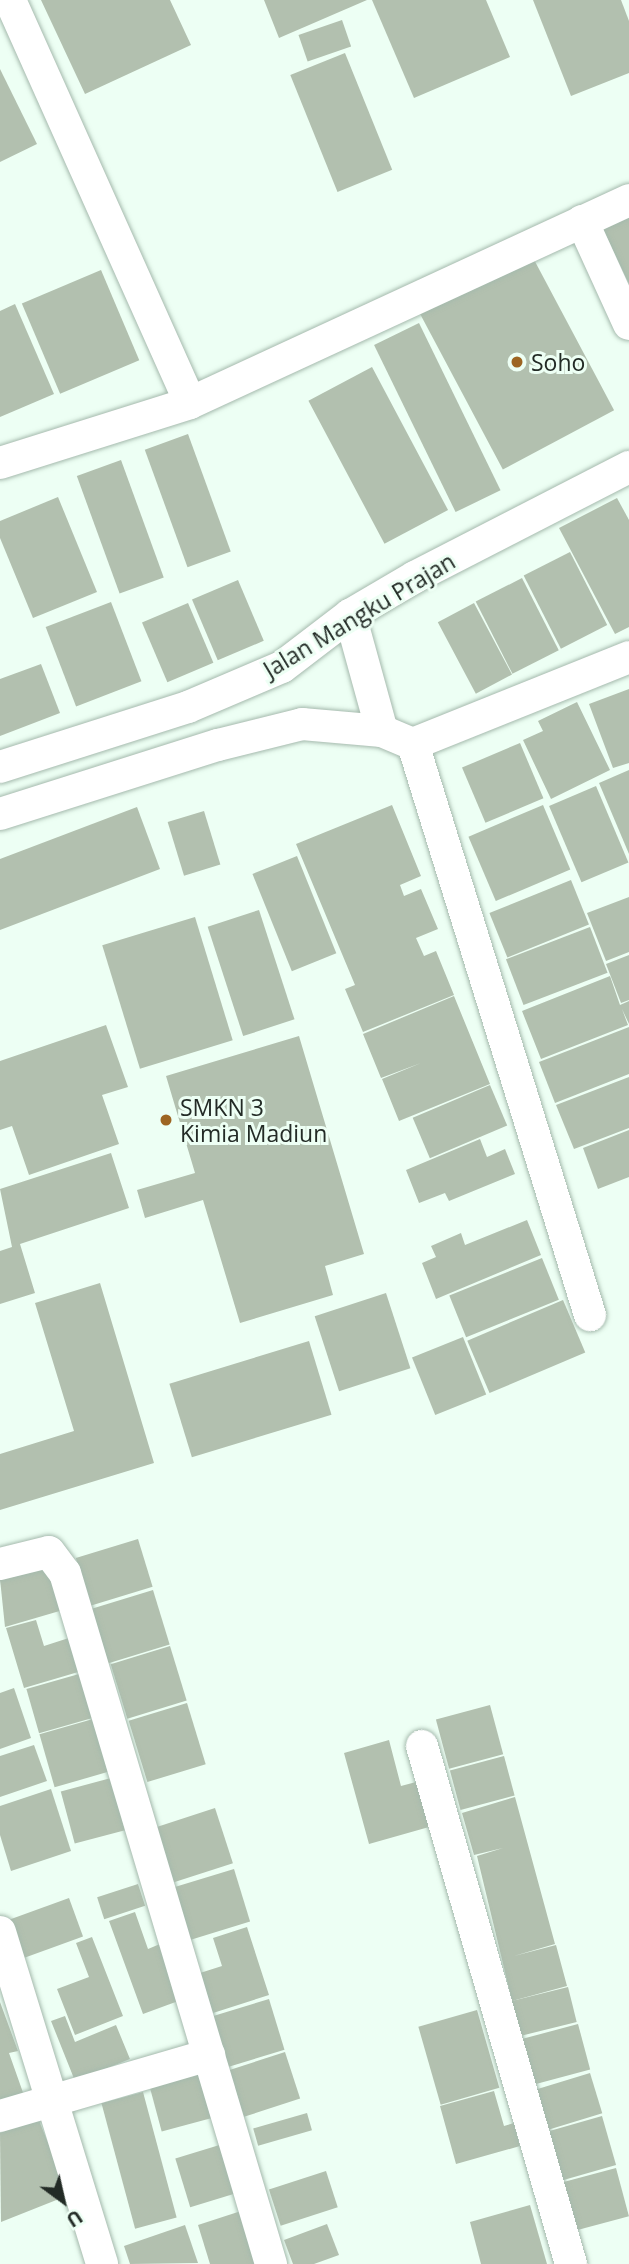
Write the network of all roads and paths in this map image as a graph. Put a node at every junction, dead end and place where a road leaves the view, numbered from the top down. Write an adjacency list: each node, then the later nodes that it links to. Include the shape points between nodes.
1 (10, 0): 5 (street)
2 (629, 200): 3 (street)
3 (582, 221): 4 (street); 5 (street)
4 (629, 324)
5 (190, 403): 6 (street)
6 (0, 463)
7 (629, 467): 8 (street, Jalan Mangku Prajan)
8 (350, 615): 10 (street); 12 (street, Jalan Mangku Prajan, via 282,667 188,707)
9 (629, 657): 11 (street)
10 (382, 731): 11 (street); 13 (street, via 302,724 218,745)
11 (413, 744): 14 (street)
12 (0, 767)
13 (0, 814)
14 (590, 1315)
15 (0, 1564): 18 (street, via 49,1552 65,1573)
16 (422, 1746): 23 (street)
17 (0, 1932): 19 (street)
18 (209, 2054): 19 (street); 22 (street)
19 (53, 2099): 20 (street); 21 (street)
20 (0, 2116)
21 (102, 2264)
22 (271, 2264)
23 (571, 2264)

